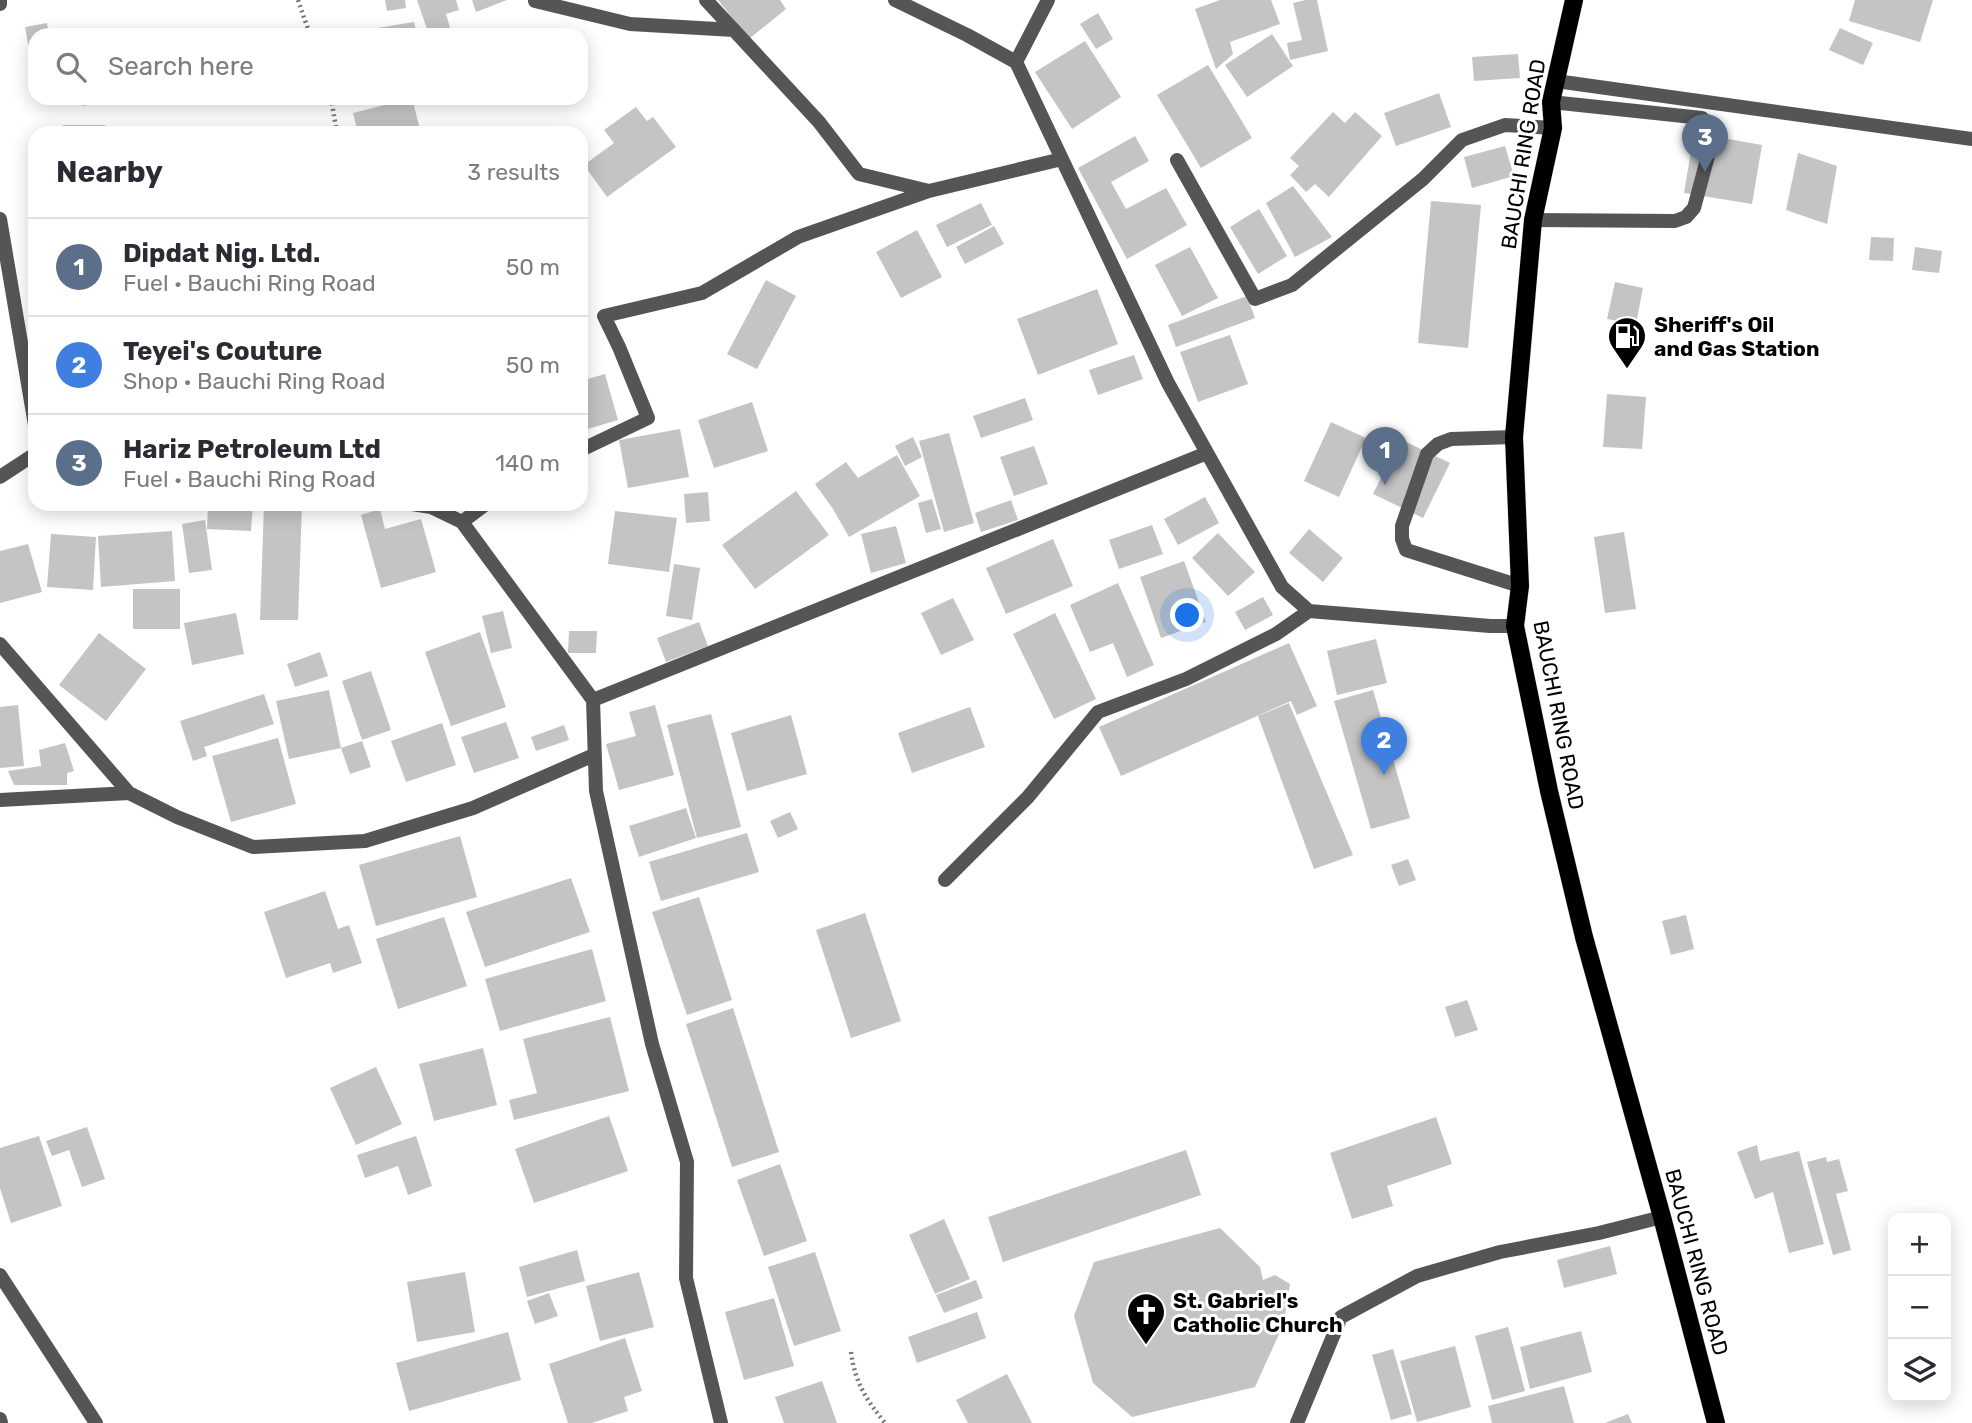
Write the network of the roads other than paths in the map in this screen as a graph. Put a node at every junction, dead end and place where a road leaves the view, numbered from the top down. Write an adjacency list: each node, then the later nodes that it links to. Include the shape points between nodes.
1 (706, 0): 6 (street)
2 (895, 0): 7 (street)
3 (1048, 0): 7 (street)
4 (1574, 0): 8 (main road, BAUCHI RING ROAD)
5 (535, 1): 6 (street, via 630,24)
6 (734, 30): 14 (street, via 819,122 859,174)
7 (1016, 62): 12 (street)
8 (1556, 81): 9 (main road, BAUCHI RING ROAD); 11 (street)
9 (1551, 102): 10 (main road, BAUCHI RING ROAD); 16 (street, via 1702,118 1710,127 1712,141 1694,208 1686,218)
10 (1553, 128): 13 (street, via 1505,125 1462,140 1423,179 1292,285 1255,299); 16 (main road, BAUCHI RING ROAD)
11 (1972, 139)
12 (1062, 159): 14 (street); 20 (street, via 1168,383)
13 (1177, 160)
14 (929, 191): 19 (street, via 798,237 702,293 604,316 648,418)
15 (0, 219): 17 (street)
16 (1533, 220): 18 (main road, BAUCHI RING ROAD)
17 (28, 384)
18 (1514, 437): 26 (main road, BAUCHI RING ROAD); 26 (street, via 1451,439 1427,454 1402,526 1402,539 1406,550)
19 (588, 447)
20 (1207, 453): 27 (street, via 1282,587); 30 (street)
21 (28, 459): 22 (street)
22 (0, 477)
23 (439, 511): 25 (street)
24 (477, 511): 25 (street)
25 (462, 522): 30 (street)
26 (1520, 586): 28 (main road, BAUCHI RING ROAD)
27 (1309, 611): 28 (street); 34 (street, via 1276,634 1186,679 1098,712 1028,797)
28 (1515, 626): 35 (main road, BAUCHI RING ROAD, via 1581,923)
29 (0, 644): 32 (street)
30 (593, 700): 31 (street)
31 (594, 755): 32 (street, via 473,808 365,841 253,846); 38 (street, via 596,791 652,1044 687,1162 686,1278)
32 (129, 793): 33 (street)
33 (0, 800)
34 (945, 880)
35 (1662, 1217): 39 (street, via 1500,1252 1417,1276 1341,1317); 40 (main road, BAUCHI RING ROAD)
36 (0, 1275): 37 (street)
37 (96, 1423)
38 (721, 1423)
39 (1297, 1423)
40 (1716, 1423)

